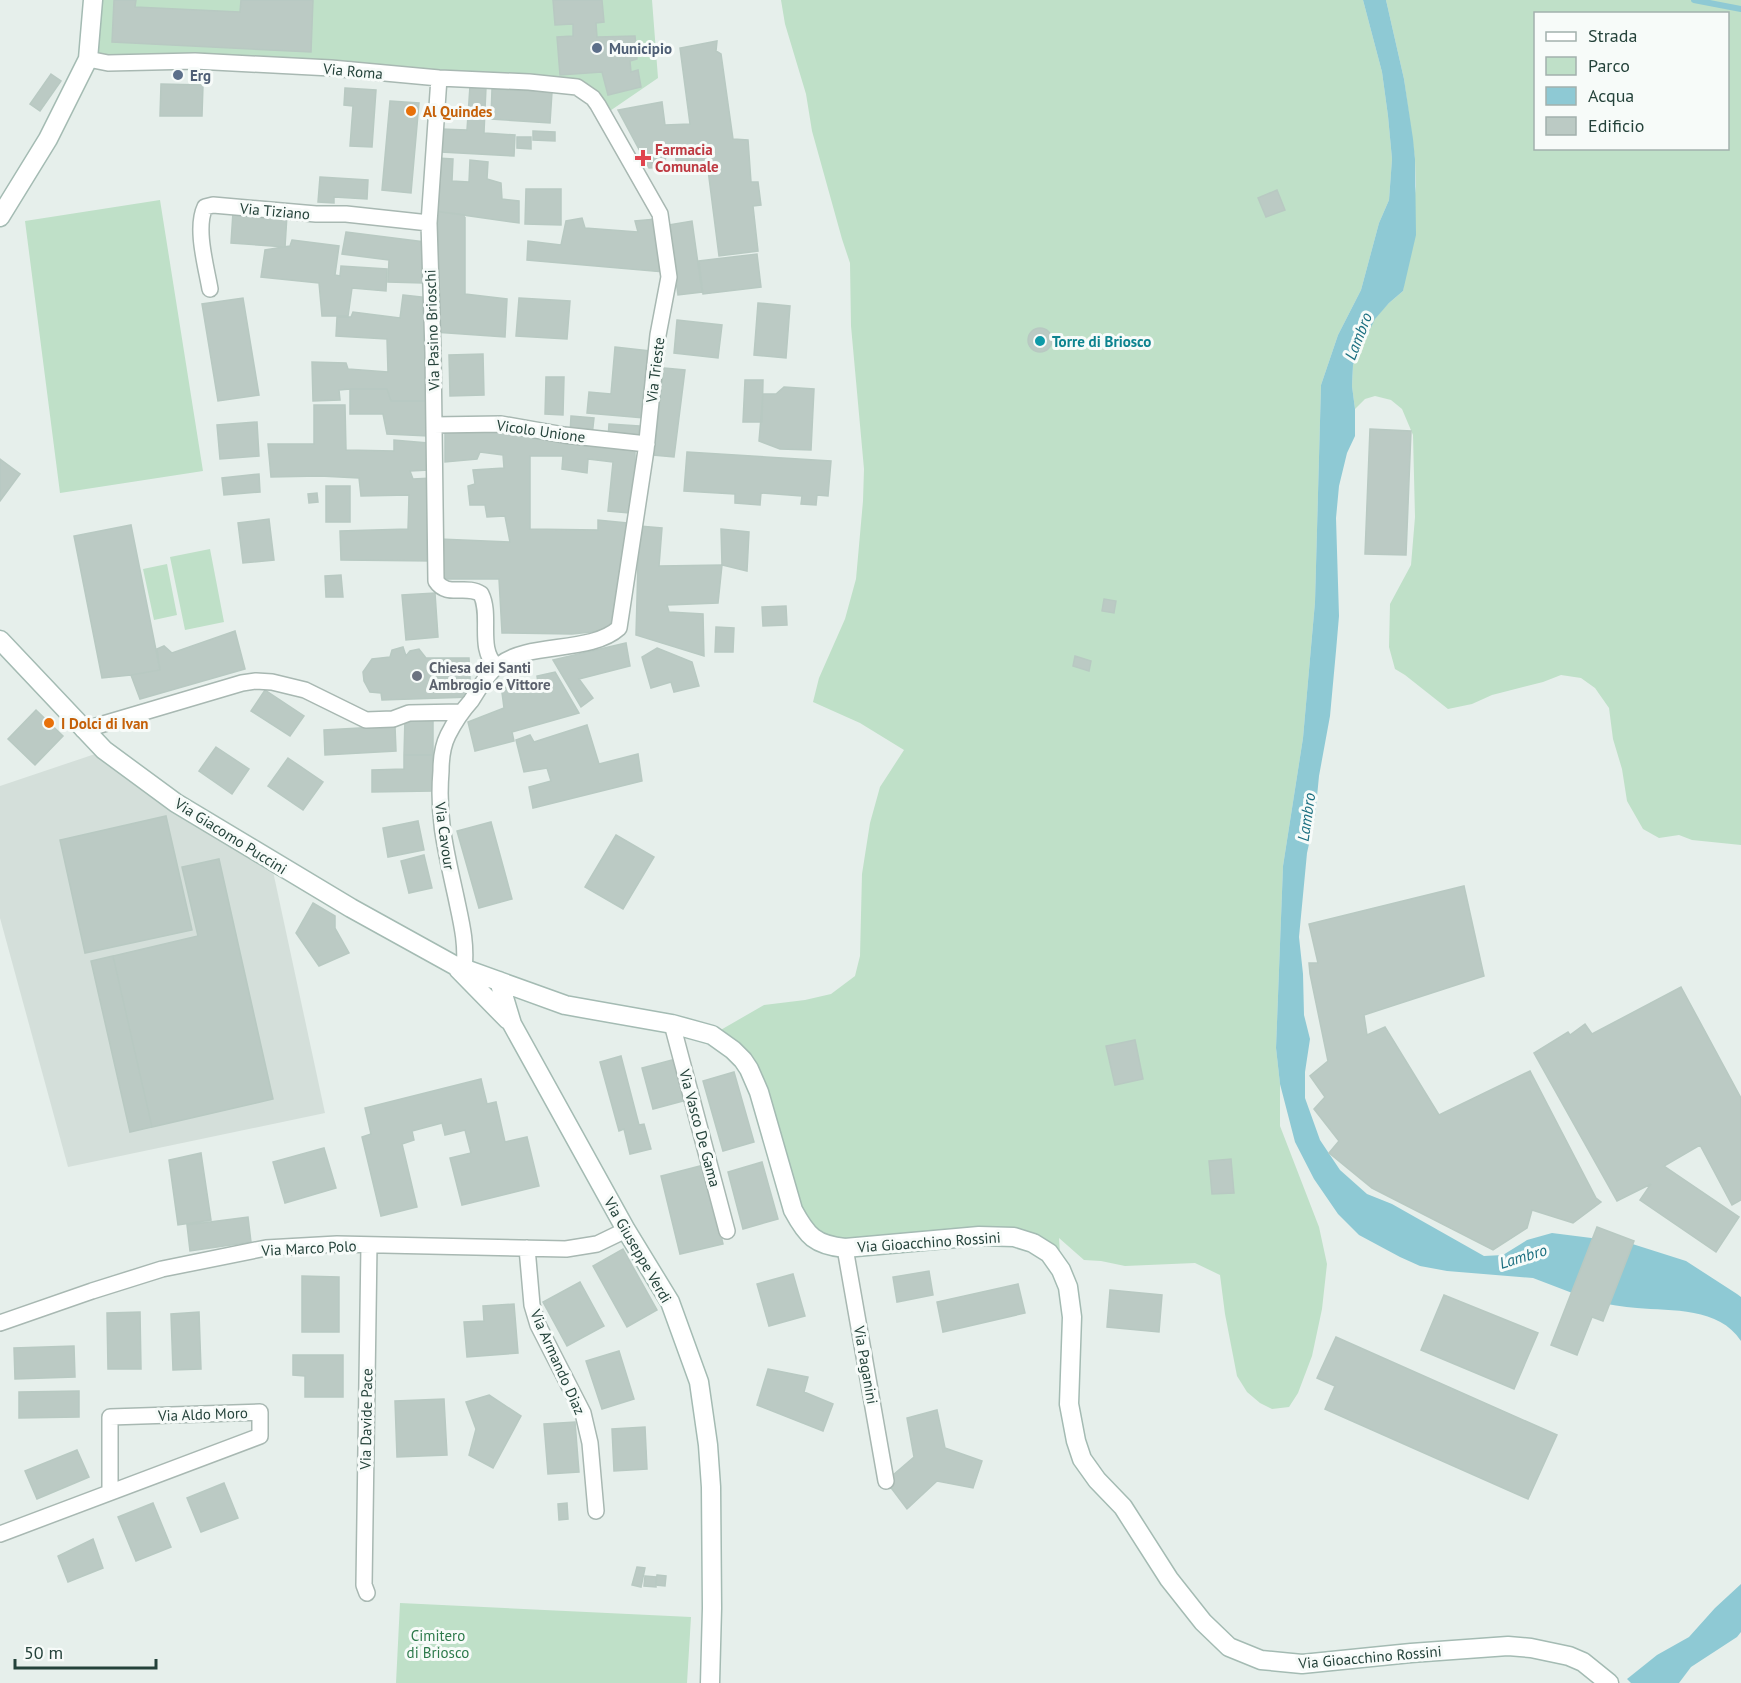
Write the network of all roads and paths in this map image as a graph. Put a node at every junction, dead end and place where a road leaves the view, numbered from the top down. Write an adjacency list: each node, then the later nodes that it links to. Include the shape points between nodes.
1 (93, 0): 2 (street)
2 (88, 59): 3 (street, Via Roma, via 108,63 195,61 331,68); 5 (street, via 48,139)
3 (439, 78): 4 (street, Via Roma, via 577,87 593,98); 6 (street, Via Pasino Brioschi)
4 (604, 115): 9 (street, Via Trieste, via 660,214 668,258 669,277 658,335)
5 (0, 217)
6 (429, 223): 7 (street, Via Tiziano, via 346,214 205,207 201,230); 8 (street, Via Pasino Brioschi)
7 (210, 289)
8 (434, 424): 9 (street, Vicolo Unione, via 501,424); 11 (street, Via Pasino Brioschi, via 436,581 440,588 476,590 481,594)
9 (647, 444): 11 (street, Via Trieste, via 619,628 611,635 578,644 517,655)
10 (0, 640): 13 (street, Via Giacomo Puccini)
11 (491, 673): 12 (street, Via Cavour)
12 (462, 712): 13 (street, via 409,712 393,719 366,720 305,690 256,681); 14 (street, Via Cavour, via 447,737 439,790 444,844 465,938)
13 (83, 730): 14 (street, Via Giacomo Puccini, via 177,803 351,908)
14 (459, 967): 15 (street, Via Giacomo Puccini); 16 (street)
15 (499, 981): 16 (street, Via Giuseppe Verdi); 17 (street, Via Gioacchino Rossini, via 565,1005)
16 (512, 1024): 18 (street, Via Giuseppe Verdi)
17 (672, 1024): 19 (street, Via Vasco De Gama); 22 (street, Via Gioacchino Rossini, via 712,1035 743,1060 759,1092 793,1210 802,1228 828,1246)
18 (626, 1230): 21 (street, Via Marco Polo, via 597,1244 566,1249); 29 (street, Via Giuseppe Verdi, via 670,1302 699,1382 711,1487)
19 (727, 1232)
20 (369, 1245): 21 (street, Via Marco Polo); 23 (street, Via Marco Polo, via 266,1248 162,1269); 28 (street, Via Davide Pace, via 364,1574)
21 (527, 1248): 26 (street, Via Armando Diaz, via 532,1305 538,1325 583,1413)
22 (845, 1248): 24 (street, Via Paganini); 30 (street, Via Gioacchino Rossini, via 979,1236 1014,1237 1049,1253 1068,1287 1072,1317 1069,1404 1082,1459 1123,1507 1169,1579 1229,1647 1261,1660 1302,1664 1508,1646 1531,1648 1583,1662)
23 (0, 1323)
24 (886, 1481)
25 (110, 1492): 25 (street, Via Aldo Moro, via 260,1436 260,1412 110,1417); 27 (street, Via Aldo Moro)
26 (596, 1511)
27 (0, 1534)
28 (367, 1593)
29 (710, 1683)
30 (1609, 1683)

